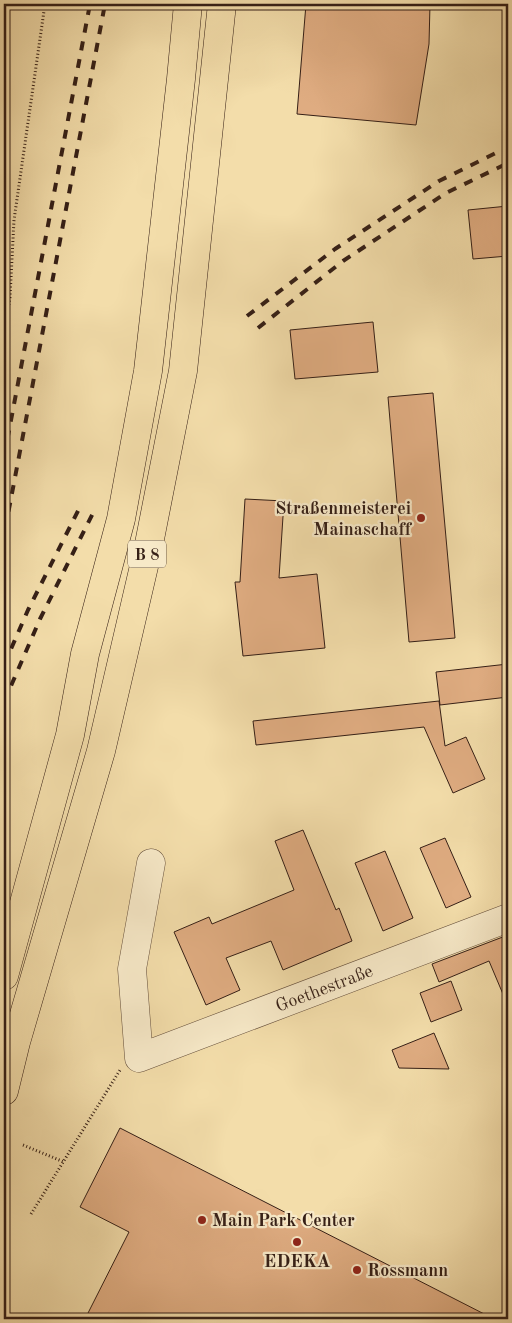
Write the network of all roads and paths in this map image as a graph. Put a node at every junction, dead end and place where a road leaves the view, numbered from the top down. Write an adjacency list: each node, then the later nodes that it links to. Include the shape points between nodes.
1 (44, 4): 4 (path, via 14,220 10,297)
2 (188, 4): 7 (highway, B 8, via 148,371 121,519 85,654 70,735)
3 (222, 4): 9 (highway, B 8, via 182,371 148,549 101,751)
4 (4, 336)
5 (151, 863): 8 (street, via 132,969)
6 (508, 918): 8 (street, Goethestraße)
7 (4, 976)
8 (139, 1058): 11 (path, via 124,1064)
9 (4, 1090)
10 (23, 1145): 11 (path)
11 (64, 1162): 12 (path)
12 (31, 1214)

